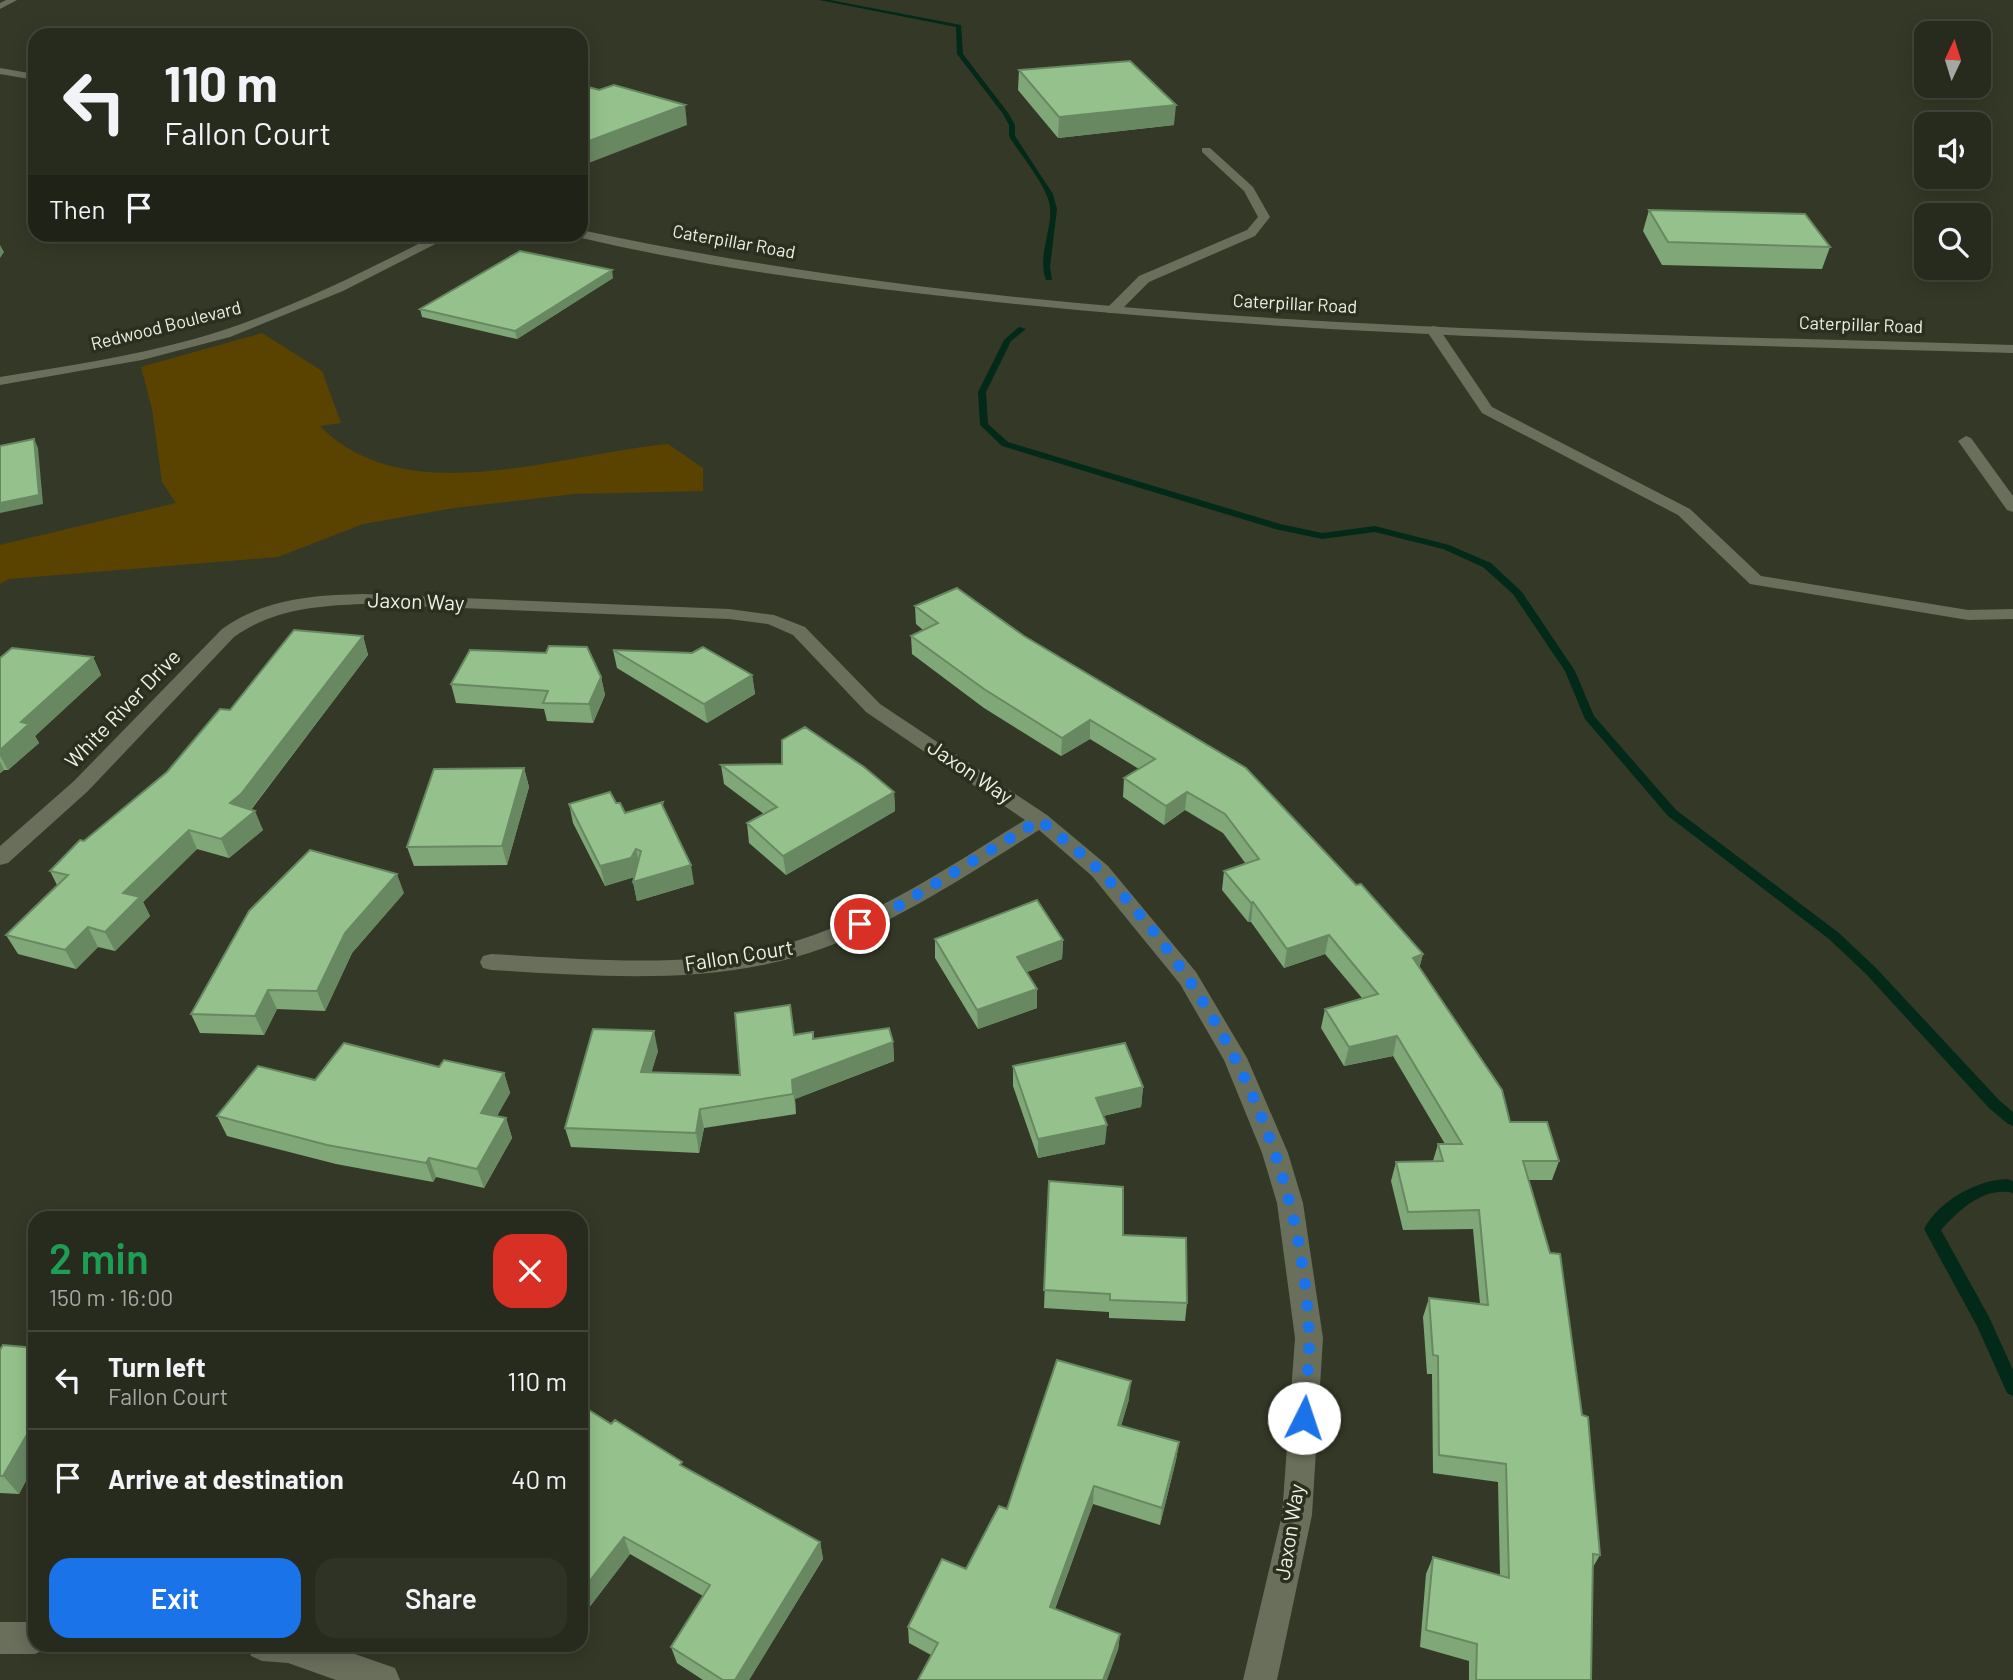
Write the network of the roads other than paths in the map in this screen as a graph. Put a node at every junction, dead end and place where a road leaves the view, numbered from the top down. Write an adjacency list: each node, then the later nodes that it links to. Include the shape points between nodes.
1 (13, 0): 2 (street)
2 (0, 6)
3 (0, 71): 4 (street)
4 (28, 76)
5 (1206, 150): 8 (street, via 1249,189 1264,217 1251,233 1144,279)
6 (588, 235): 8 (street, Caterpillar Road, via 828,277)
7 (432, 242): 11 (street, Redwood Boulevard, via 298,307 222,335)
8 (1113, 310): 9 (street, Caterpillar Road)
9 (1433, 330): 10 (street, Caterpillar Road); 15 (street, via 1487,410 1684,512 1756,580 1968,615)
10 (2013, 349)
11 (0, 381)
12 (1966, 441): 13 (street)
13 (2013, 507)
14 (286, 606): 16 (street, Jaxon Way, via 363,599 729,614 786,623 814,644 873,708); 17 (street, White River Drive, via 239,623 80,786)
15 (2013, 614)
16 (1040, 820): 18 (street, Fallon Court, via 895,908 801,947 740,960 667,967); 23 (street, Jaxon Way, via 1100,871 1188,978 1235,1058 1275,1153 1290,1203 1309,1338 1297,1515)
17 (0, 858)
18 (491, 962)
19 (0, 1638): 20 (street)
20 (28, 1638)
21 (302, 1652): 22 (street)
22 (383, 1680)
23 (1260, 1680)

